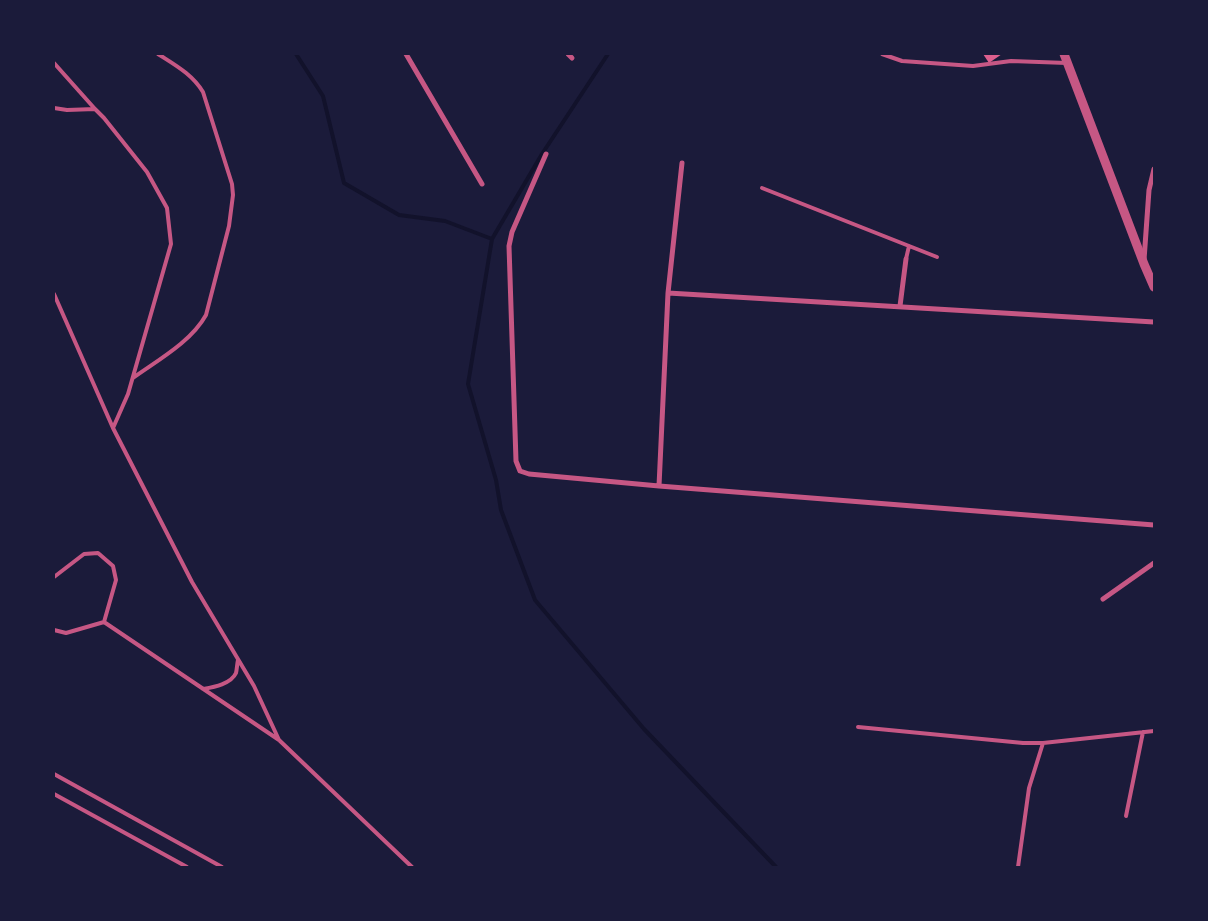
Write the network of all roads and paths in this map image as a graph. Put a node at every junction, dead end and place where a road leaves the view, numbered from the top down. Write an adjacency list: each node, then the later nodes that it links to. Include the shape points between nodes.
1 (158, 54): 22 (lane, via 188,73 202,92 233,195 206,314 200,326)
2 (406, 54): 11 (street)
3 (882, 54): 4 (lane, via 902,61 973,66)
4 (1065, 58): 16 (street)
5 (54, 63): 7 (lane)
6 (54, 108): 7 (lane)
7 (95, 109): 22 (lane, via 147,172 167,208 171,244)
8 (546, 154): 24 (street, via 509,246 516,461 520,471 529,474)
9 (682, 163): 18 (street)
10 (1154, 169): 16 (street, via 1148,190)
11 (482, 184)
12 (762, 188): 13 (lane)
13 (909, 246): 14 (lane); 15 (lane)
14 (937, 257)
15 (906, 259): 20 (street)
16 (1144, 264): 17 (street)
17 (1154, 287)
18 (668, 293): 20 (street); 24 (street)
19 (54, 294): 23 (lane)
20 (900, 306): 21 (street)
21 (1154, 322)
22 (133, 379): 23 (lane)
23 (113, 428): 31 (lane, via 192,582)
24 (659, 486): 25 (street)
25 (1154, 525)
26 (1154, 563): 28 (street)
27 (54, 577): 29 (lane, via 84,554 98,554 113,566 116,580)
28 (1103, 599)
29 (104, 622): 30 (lane, via 66,633); 32 (lane)
30 (54, 630)
31 (238, 660): 32 (lane, via 236,674 229,680 217,687); 36 (lane)
32 (203, 689): 36 (lane)
33 (858, 727): 37 (lane)
34 (1154, 731): 35 (lane)
35 (1142, 732): 37 (lane); 40 (lane)
36 (279, 740): 43 (lane)
37 (1043, 743): 44 (lane, via 1029,788)
38 (54, 774): 42 (lane)
39 (54, 794): 41 (lane)
40 (1126, 816)
41 (187, 867)
42 (222, 867)
43 (412, 867)
44 (1018, 867)

